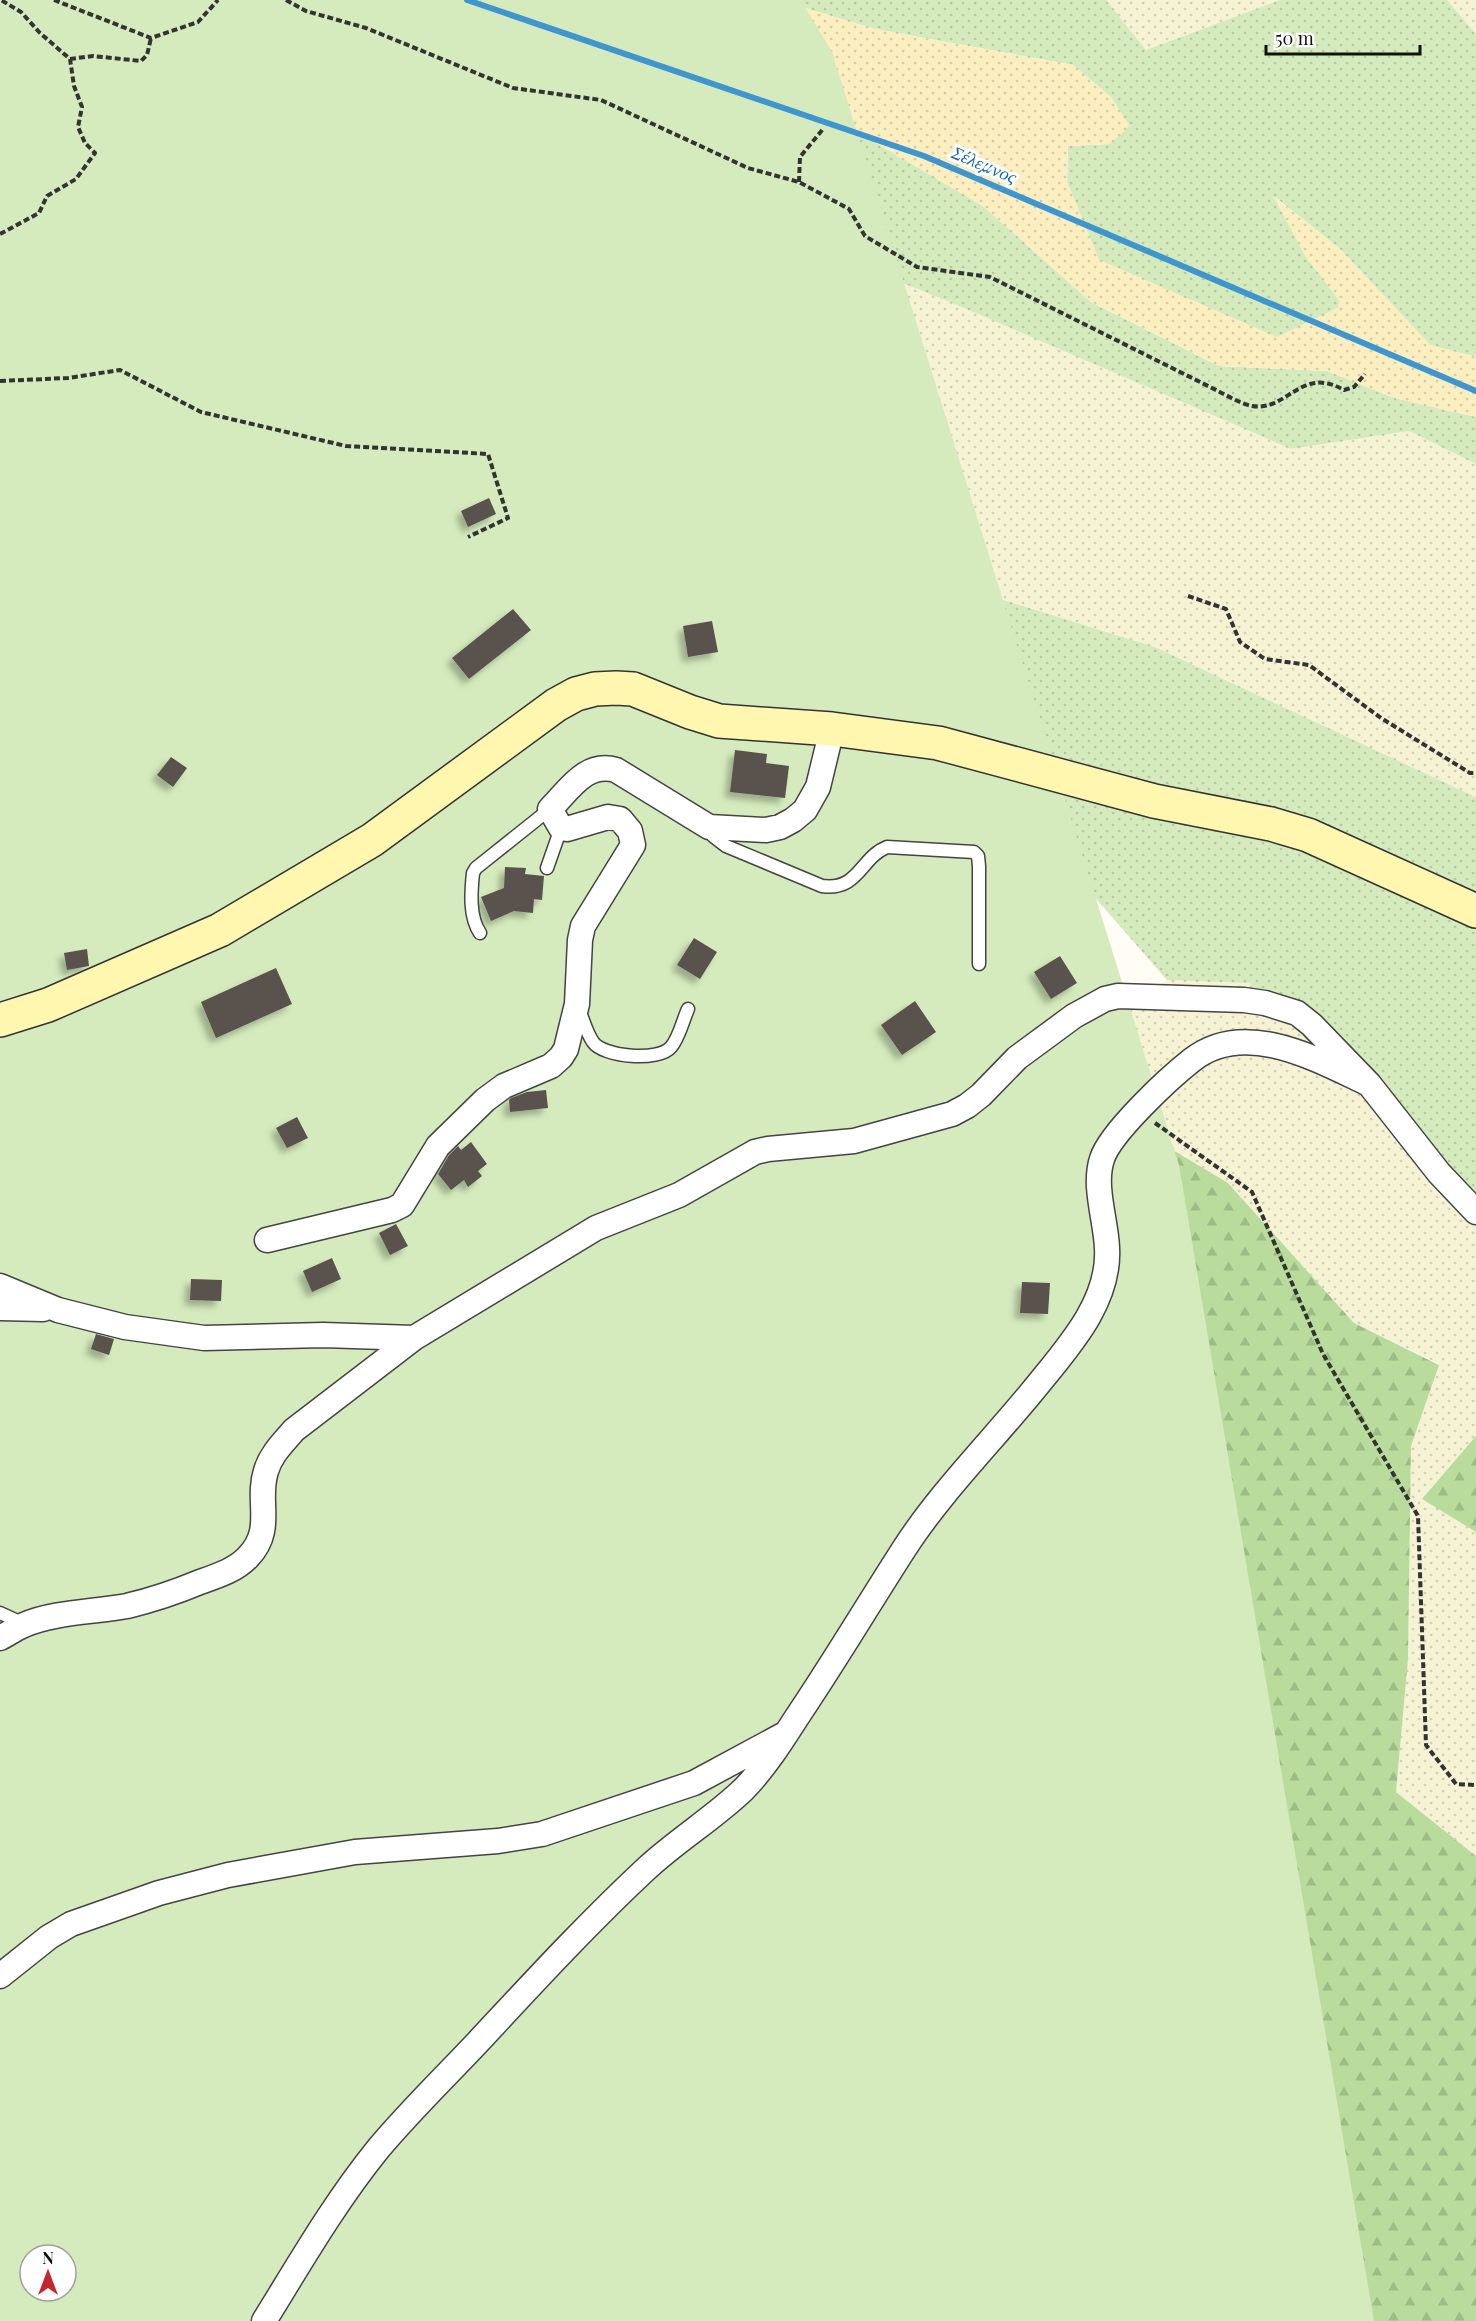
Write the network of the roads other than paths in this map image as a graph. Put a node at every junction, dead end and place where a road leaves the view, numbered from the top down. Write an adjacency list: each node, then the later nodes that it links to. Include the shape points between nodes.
1 (832, 729): 3 (street, via 818,787 805,810 793,820 766,830); 5 (main road, via 938,743 1154,801 1271,824 1308,835); 10 (main road, via 719,721 633,689 595,689 576,694 372,840 240,919 48,1005)
2 (556, 819): 3 (street, via 586,772 608,768); 4 (lane); 6 (lane, via 476,868 472,914); 8 (street, via 567,829 614,817 620,819 633,838 633,845 583,926)
3 (709, 827): 7 (lane, via 713,836 726,846 833,888 849,882 887,847 974,852 979,866)
4 (547, 868)
5 (1476, 911)
6 (480, 933)
7 (978, 964)
8 (577, 1004): 9 (lane, via 594,1043 621,1055 664,1053 672,1047); 13 (street, via 561,1057 485,1100 438,1146 402,1205)
9 (688, 1009)
10 (0, 1020)
11 (1369, 1083): 12 (street, via 1438,1173); 17 (street, via 1312,1025 1279,1006 1244,1000 1131,996 1105,999 1074,1016 1017,1058 981,1095 952,1114 854,1141 755,1152 679,1195 596,1228); 21 (street, via 1302,1053 1254,1043 1224,1044 1209,1048 1192,1060 1137,1110 1103,1154 1100,1183 1108,1252 1096,1301 1072,1343 907,1544)
12 (1476, 1212)
13 (267, 1240)
14 (0, 1286): 16 (street)
15 (0, 1308): 16 (street)
16 (58, 1310): 17 (street, via 125,1327 204,1338)
17 (414, 1338): 19 (street, via 294,1430 278,1448 265,1473 264,1520 259,1543 234,1569 126,1606)
18 (0, 1613): 19 (lane)
19 (24, 1624): 20 (street)
20 (0, 1638)
21 (786, 1733): 22 (street, via 694,1783 542,1834 355,1852 228,1875 159,1893 71,1924); 23 (street, via 768,1762 742,1791 649,1866 523,1993 380,2147 349,2188)
22 (0, 1976)
23 (264, 2321)

